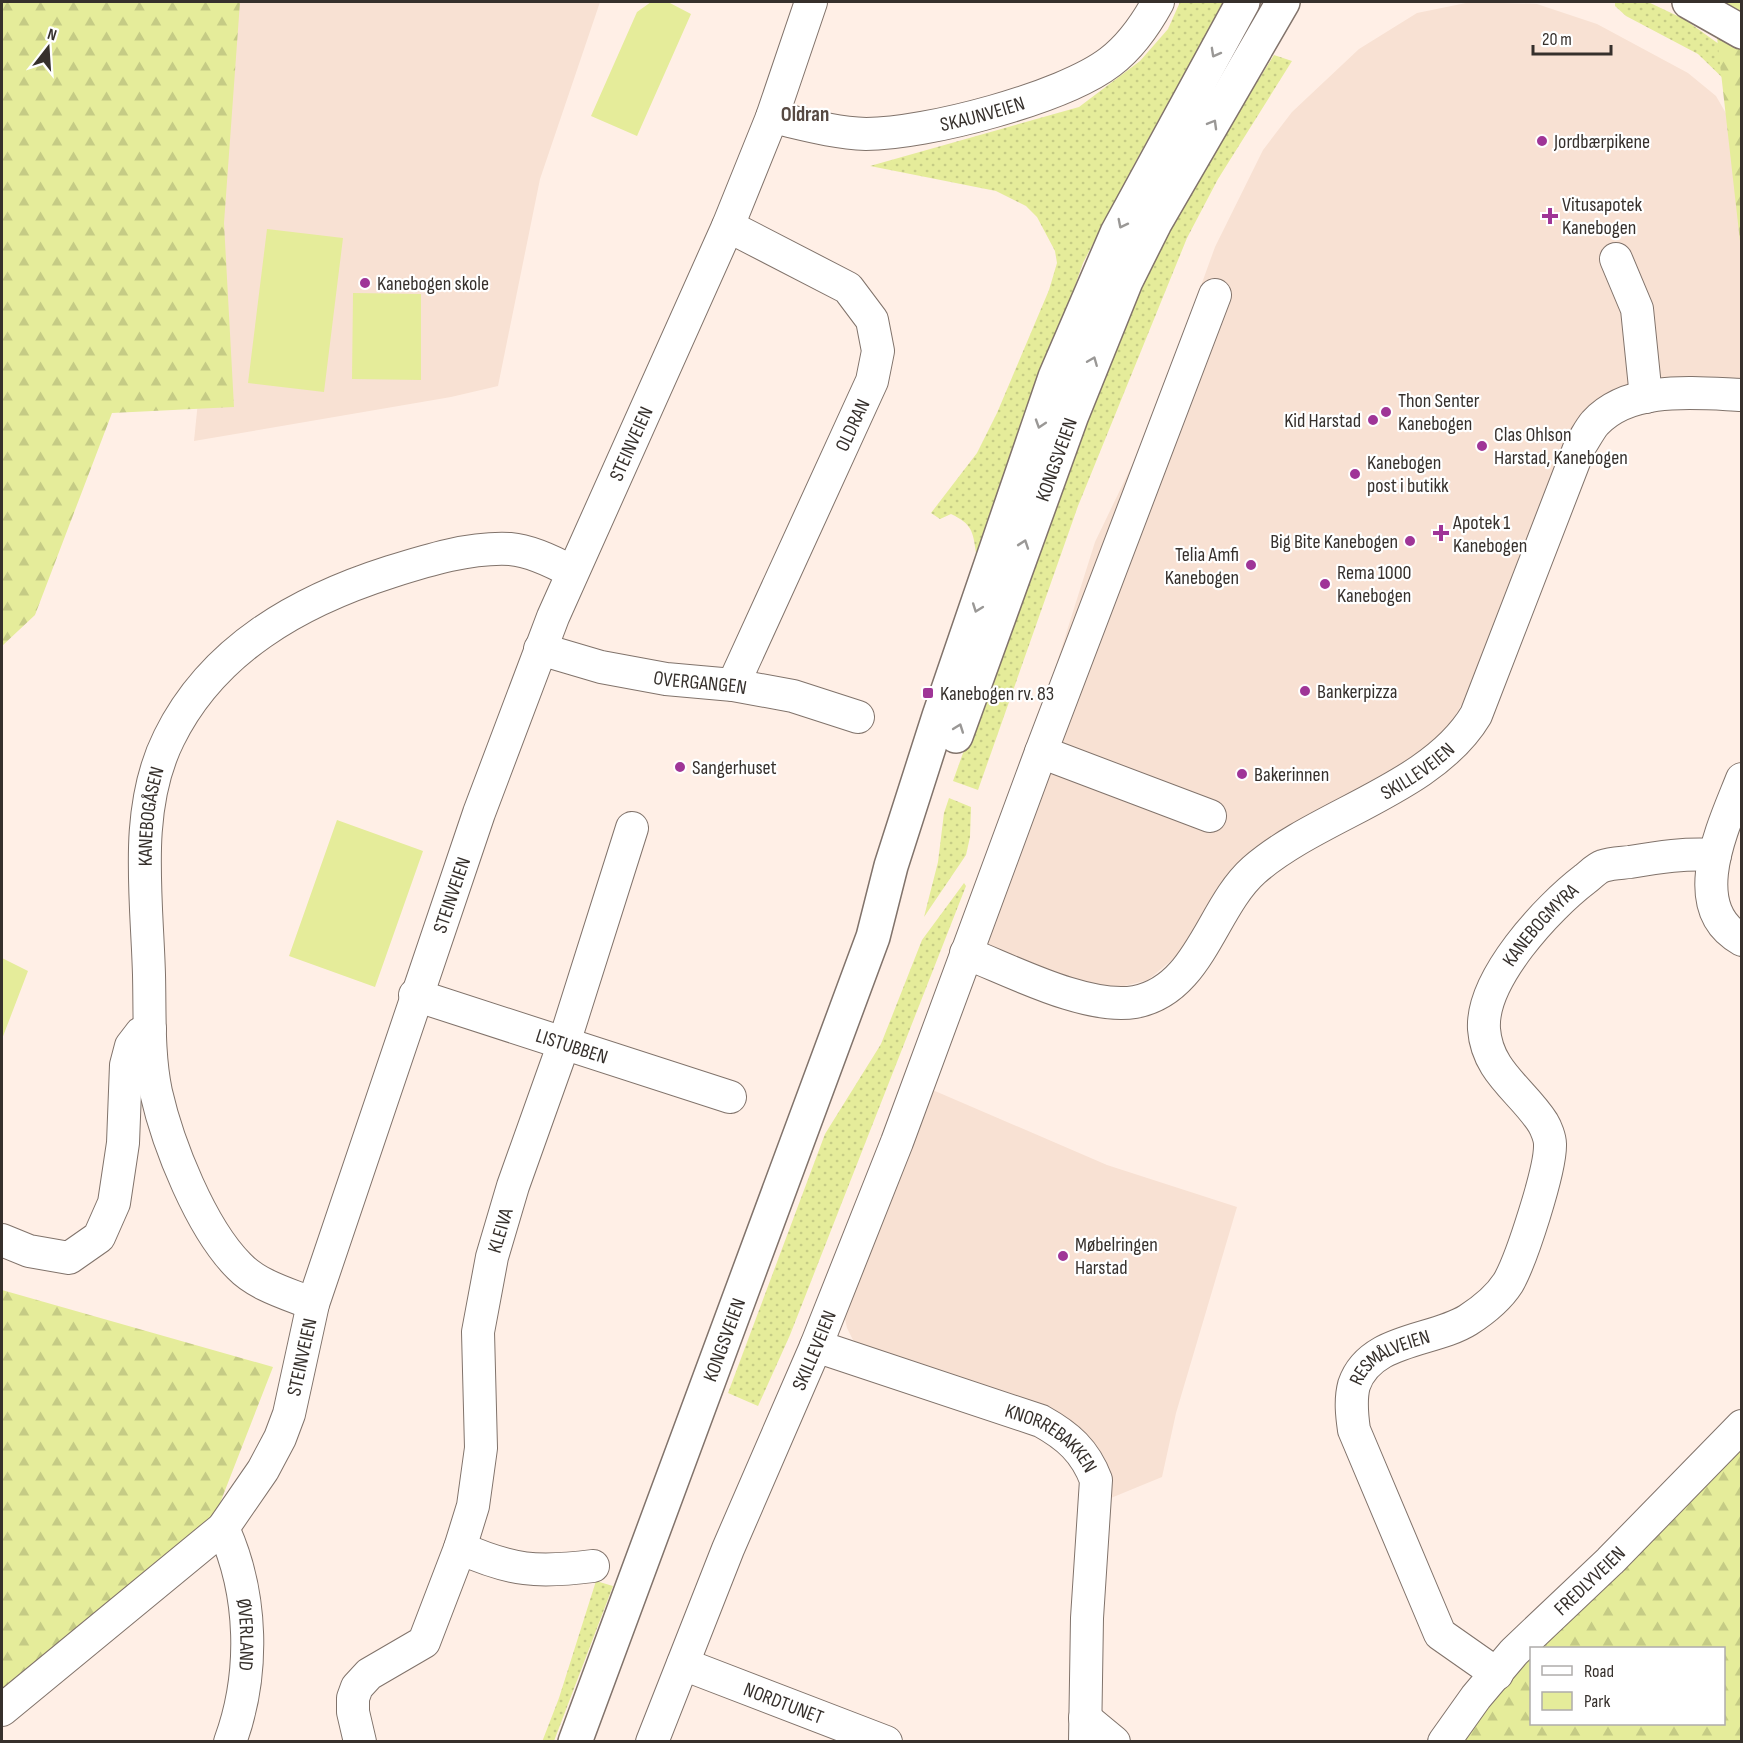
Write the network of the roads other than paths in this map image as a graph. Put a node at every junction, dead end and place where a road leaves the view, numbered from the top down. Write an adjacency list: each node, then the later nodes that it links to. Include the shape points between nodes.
1 (811, 2): 7 (street, STEINVEIEN)
2 (1158, 2): 7 (street, SKAUNVEIEN, via 1131,42 1112,60 1067,86 1022,102 912,130 867,134 831,131)
3 (1243, 2): 22 (main road, KONGSVEIEN, one-way to 22, via 1122,223 1055,377 939,716 891,866)
4 (1283, 2): 22 (main road, KONGSVEIEN, one-way to 4, via 925,822 1072,415 1122,291 1155,223)
5 (1689, 2): 6 (main road)
6 (1742, 32)
7 (772, 117): 8 (street, STEINVEIEN)
8 (728, 226): 13 (street, STEINVEIEN); 15 (street, OLDRAN, via 848,288 872,320 879,351 872,381)
9 (1616, 259): 12 (street, via 1637,309)
10 (1215, 295): 17 (street, SKILLEVEIEN)
11 (1742, 395): 12 (street, SKILLEVEIEN)
12 (1646, 397): 24 (street, SKILLEVEIEN, via 1614,408 1596,423 1580,446 1476,716 1460,741 1378,795 1268,858 1251,873 1174,983 1136,1002 1102,1003)
13 (572, 572): 14 (street, STEINVEIEN); 26 (street, KANEBOGÅSEN, via 512,549 428,560 343,587 297,609 244,644 210,676 168,738 156,770 146,818)
14 (540, 649): 15 (street, OVERGANGEN, via 666,679); 25 (street, STEINVEIEN)
15 (733, 685): 16 (street, OVERGANGEN, via 793,696)
16 (858, 717)
17 (1041, 753): 19 (street); 24 (street, SKILLEVEIEN)
18 (1742, 779): 21 (street)
19 (1210, 816)
20 (632, 828): 27 (street, KLEIVA)
21 (1715, 855): 23 (street, via 1710,889 1718,919); 28 (street, KANEBOGMYRA, via 1686,853 1602,866 1569,891 1540,922 1507,963 1490,995 1484,1026 1486,1049)
22 (873, 937): 43 (main road, KONGSVEIEN)
23 (1742, 940)
24 (966, 954): 32 (street, SKILLEVEIEN)
25 (415, 995): 27 (street, LISTUBBEN); 31 (street, STEINVEIEN)
26 (150, 1029): 30 (street, via 141,1033 131,1046 114,1203 99,1237 69,1258 29,1251); 31 (street, KANEBOGÅSEN, via 155,1089 167,1134 214,1236 240,1268 263,1284)
27 (564, 1043): 29 (street, LISTUBBEN); 35 (street, KLEIVA, via 492,1257 478,1332 481,1448 473,1506)
28 (1519, 1095): 38 (street, RESMÅLVEIEN, via 1544,1124 1550,1143 1547,1166 1508,1282 1467,1321 1387,1351 1367,1363 1354,1385 1351,1406 1354,1430 1440,1634)
29 (730, 1097)
30 (2, 1240)
31 (313, 1304): 34 (street, STEINVEIEN, via 289,1414 263,1470)
32 (816, 1346): 37 (street, SKILLEVEIEN); 40 (street, KNORREBAKKEN, via 1041,1421 1062,1432 1089,1462 1096,1480)
33 (1742, 1426): 38 (street, FREDLYVEIEN, via 1514,1652)
34 (223, 1528): 39 (street, STEINVEIEN); 41 (street, ØVERLAND, via 236,1556 246,1627 243,1691)
35 (460, 1548): 36 (street, via 502,1565 530,1571); 42 (street, KLEIVA, via 424,1641 369,1674 357,1687 353,1712)
36 (593, 1566)
37 (683, 1664): 44 (street, SKILLEVEIEN); 45 (street, NORDTUNET)
38 (1497, 1674): 47 (street, FREDLYVEIEN)
39 (2, 1710)
40 (1085, 1730): 46 (street)
41 (230, 1742)
42 (360, 1742)
43 (575, 1742)
44 (652, 1742)
45 (886, 1742)
46 (1114, 1742)
47 (1444, 1742)

